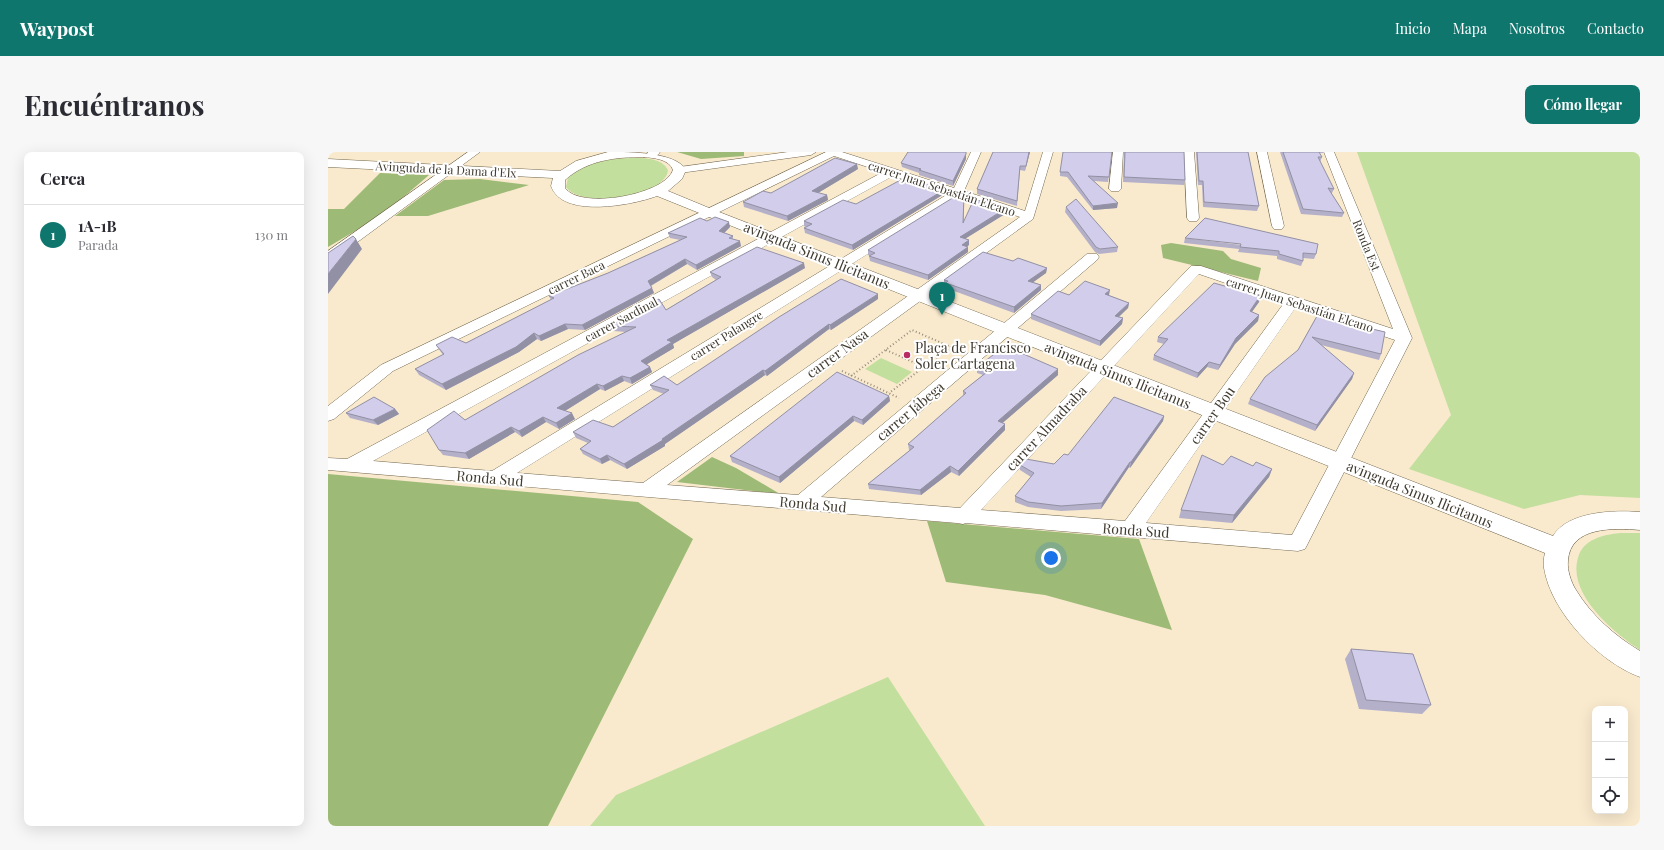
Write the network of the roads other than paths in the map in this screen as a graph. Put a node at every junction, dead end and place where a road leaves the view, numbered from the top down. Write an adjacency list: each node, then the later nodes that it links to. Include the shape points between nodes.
1 (475, 152): 13 (street)
2 (811, 152): 11 (street)
3 (832, 152): 15 (street, carrer Juan Sebastián Elcano); 20 (street, carrer Baca)
4 (976, 152): 19 (street)
5 (1048, 152): 21 (street)
6 (1118, 152): 17 (street)
7 (1189, 152): 22 (street)
8 (1262, 152): 23 (street)
9 (1329, 152): 32 (street, Ronda Est)
10 (653, 153): 14 (street, via 673,160); 16 (street, via 603,157 582,164)
11 (754, 156): 14 (street)
12 (328, 164): 13 (street, Avinguda de la Dama d'Elx)
13 (450, 169): 16 (street, Avinguda de la Dama d'Elx); 26 (street)
14 (680, 170): 18 (street, via 674,180)
15 (892, 172): 19 (street, carrer Juan Sebastián Elcano); 24 (street, carrer Sardinal)
16 (563, 175): 18 (street, via 557,186 560,192 569,198 584,201 621,200)
17 (1115, 189)
18 (657, 190): 20 (street, avinguda Sinus Ilicitanus)
19 (958, 193): 21 (street, carrer Juan Sebastián Elcano); 27 (street, carrer Palangre)
20 (709, 213): 24 (street, avinguda Sinus Ilicitanus); 35 (street, carrer Baca, via 387,368)
21 (1029, 216): 29 (street, carrer Nasa)
22 (1193, 218)
23 (1278, 226)
24 (772, 237): 27 (street, avinguda Sinus Ilicitanus); 38 (street, carrer Sardinal)
25 (1092, 256): 31 (street, carrer Jábega)
26 (328, 257)
27 (841, 265): 29 (street, avinguda Sinus Ilicitanus); 39 (street, carrer Palangre)
28 (1196, 270): 30 (street, carrer Juan Sebastián Elcano); 33 (street, carrer Almadraba)
29 (918, 295): 31 (street, avinguda Sinus Ilicitanus); 40 (street, carrer Nasa)
30 (1293, 301): 32 (street, carrer Juan Sebastián Elcano); 34 (street, carrer Bou)
31 (1005, 330): 33 (street, avinguda Sinus Ilicitanus); 41 (street, carrer Jábega)
32 (1404, 338): 36 (street)
33 (1102, 368): 34 (street, avinguda Sinus Ilicitanus); 42 (street, carrer Almadraba)
34 (1214, 412): 36 (street, avinguda Sinus Ilicitanus); 44 (street, carrer Bou)
35 (328, 415)
36 (1340, 462): 44 (street, Ronda Sud, via 1298,543); 45 (street, avinguda Sinus Ilicitanus)
37 (328, 464): 38 (street, Ronda Sud)
38 (349, 466): 39 (street, Ronda Sud)
39 (494, 478): 40 (street, Ronda Sud)
40 (645, 490): 41 (street, Ronda Sud)
41 (801, 503): 42 (street, Ronda Sud)
42 (963, 517): 44 (street, Ronda Sud)
43 (1640, 521): 45 (street, via 1606,520 1586,524 1570,532 1562,539)
44 (1130, 530)
45 (1558, 548): 46 (street, via 1556,572 1569,601 1595,632)
46 (1640, 665)

